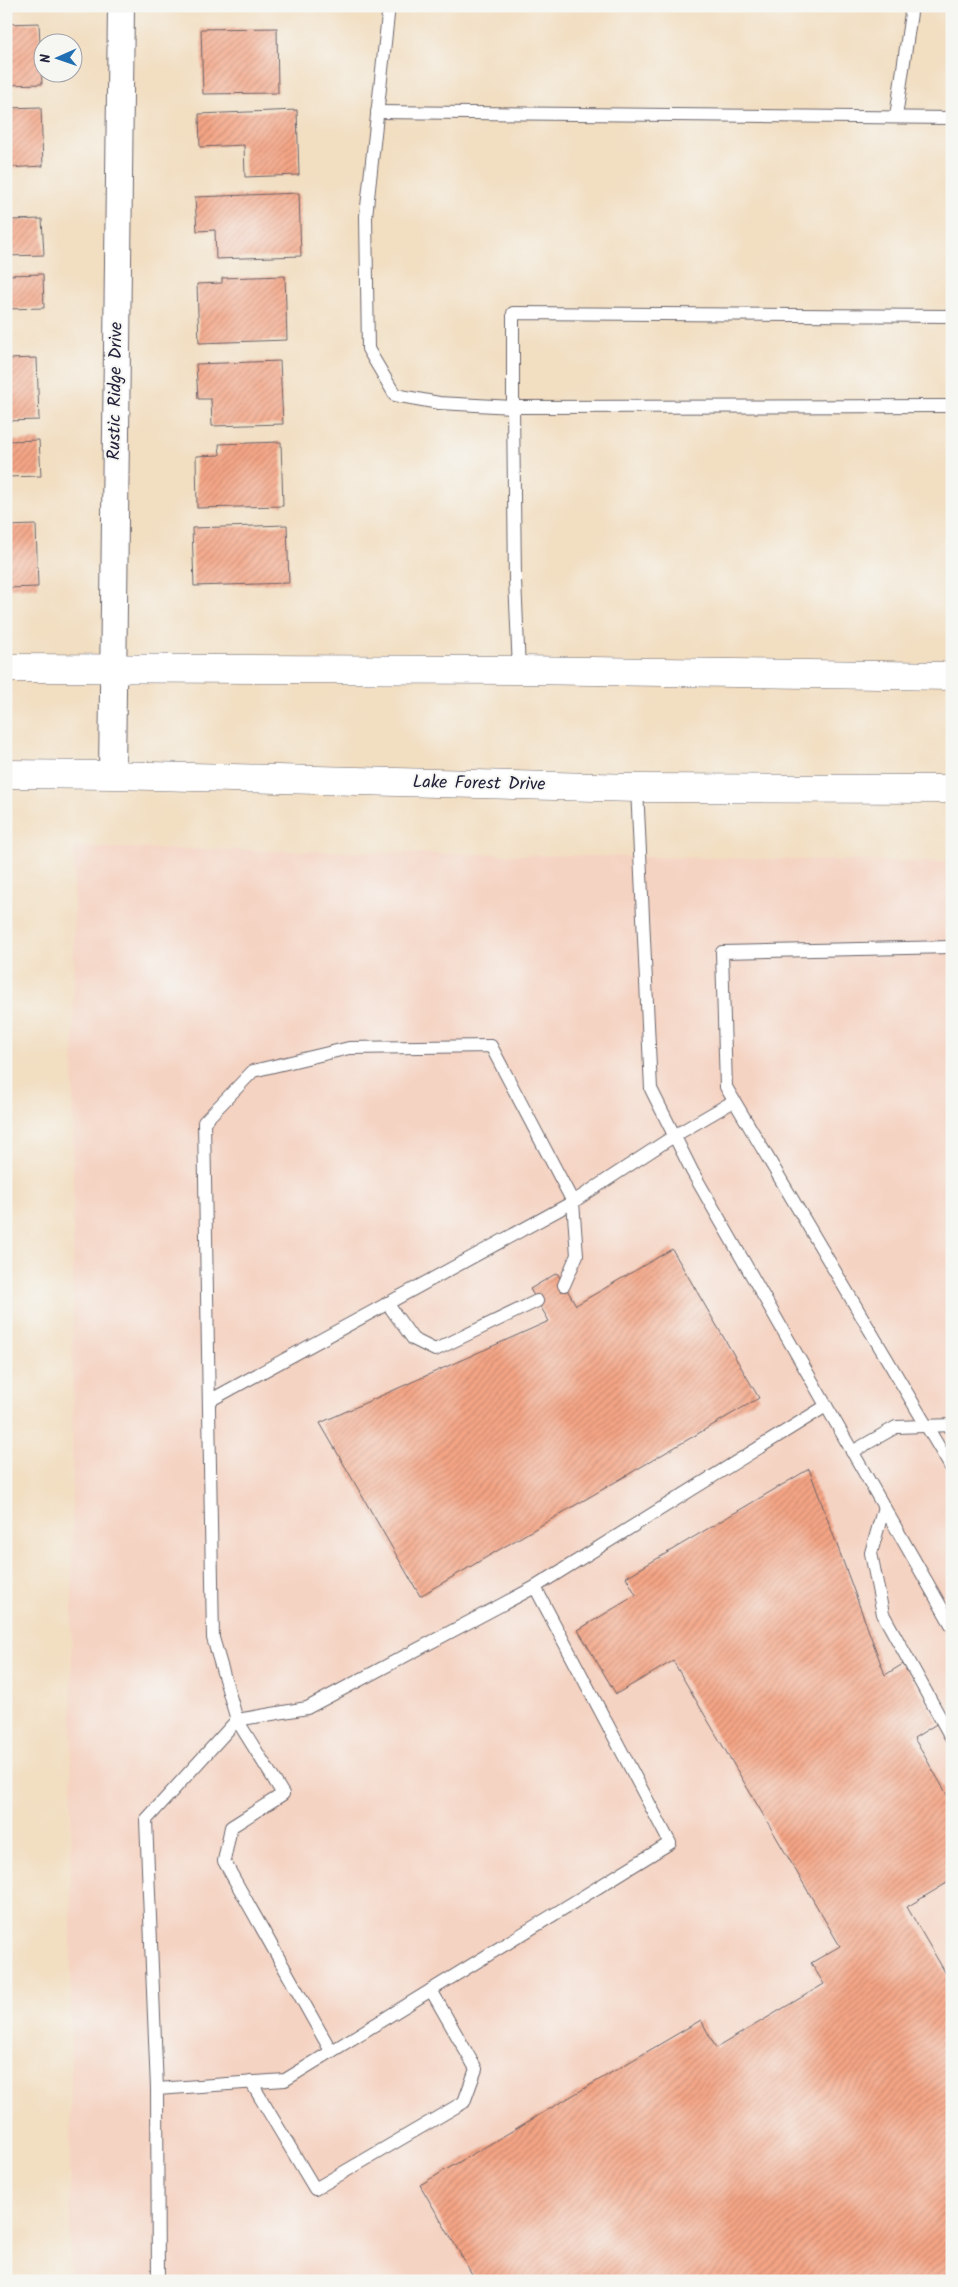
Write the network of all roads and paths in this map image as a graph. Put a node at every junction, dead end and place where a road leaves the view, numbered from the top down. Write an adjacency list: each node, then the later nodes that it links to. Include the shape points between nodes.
1 (121, 6): 11 (street, Rustic Ridge Drive)
2 (389, 6): 4 (lane)
3 (912, 6): 5 (lane)
4 (377, 112): 5 (lane); 9 (lane, via 366,216 368,349 395,395 438,403)
5 (896, 117): 6 (lane)
6 (952, 118)
7 (952, 316): 9 (lane, via 513,313)
8 (952, 406): 9 (lane)
9 (513, 407): 12 (lane)
10 (6, 668): 11 (main road)
11 (112, 668): 12 (main road); 15 (street, Rustic Ridge Drive)
12 (519, 670): 13 (main road)
13 (952, 676)
14 (6, 774): 15 (main road, Lake Forest Drive)
15 (112, 775): 16 (main road, Lake Forest Drive)
16 (637, 788): 17 (main road, Lake Forest Drive); 20 (lane, via 651,1089)
17 (952, 789)
18 (952, 947): 19 (lane, via 722,952 724,1064 726,1087)
19 (734, 1100): 20 (lane); 28 (lane)
20 (674, 1136): 21 (lane); 26 (lane)
21 (573, 1202): 22 (lane, via 577,1255); 24 (lane); 25 (lane, via 491,1046 349,1048 253,1071 204,1122)
22 (564, 1285)
23 (537, 1301): 24 (lane, via 435,1350 413,1339)
24 (387, 1303): 25 (lane)
25 (209, 1401): 34 (lane, via 213,1638)
26 (826, 1406): 29 (lane); 32 (lane)
27 (952, 1425): 28 (lane)
28 (926, 1426): 29 (lane, via 896,1427); 30 (lane)
29 (852, 1452): 31 (lane)
30 (952, 1469)
31 (884, 1507): 33 (lane); 35 (lane, via 871,1553 884,1614)
32 (535, 1587): 34 (lane, via 307,1708); 36 (lane, via 670,1843)
33 (952, 1626)
34 (237, 1720): 37 (lane, via 283,1794 231,1826 224,1861); 39 (lane, via 146,1820)
35 (952, 1739)
36 (430, 1990): 37 (lane); 38 (lane, via 476,2069 464,2102 315,2189)
37 (331, 2051): 38 (lane, via 285,2080)
38 (251, 2082): 39 (lane)
39 (156, 2089): 40 (lane)
40 (158, 2281)

